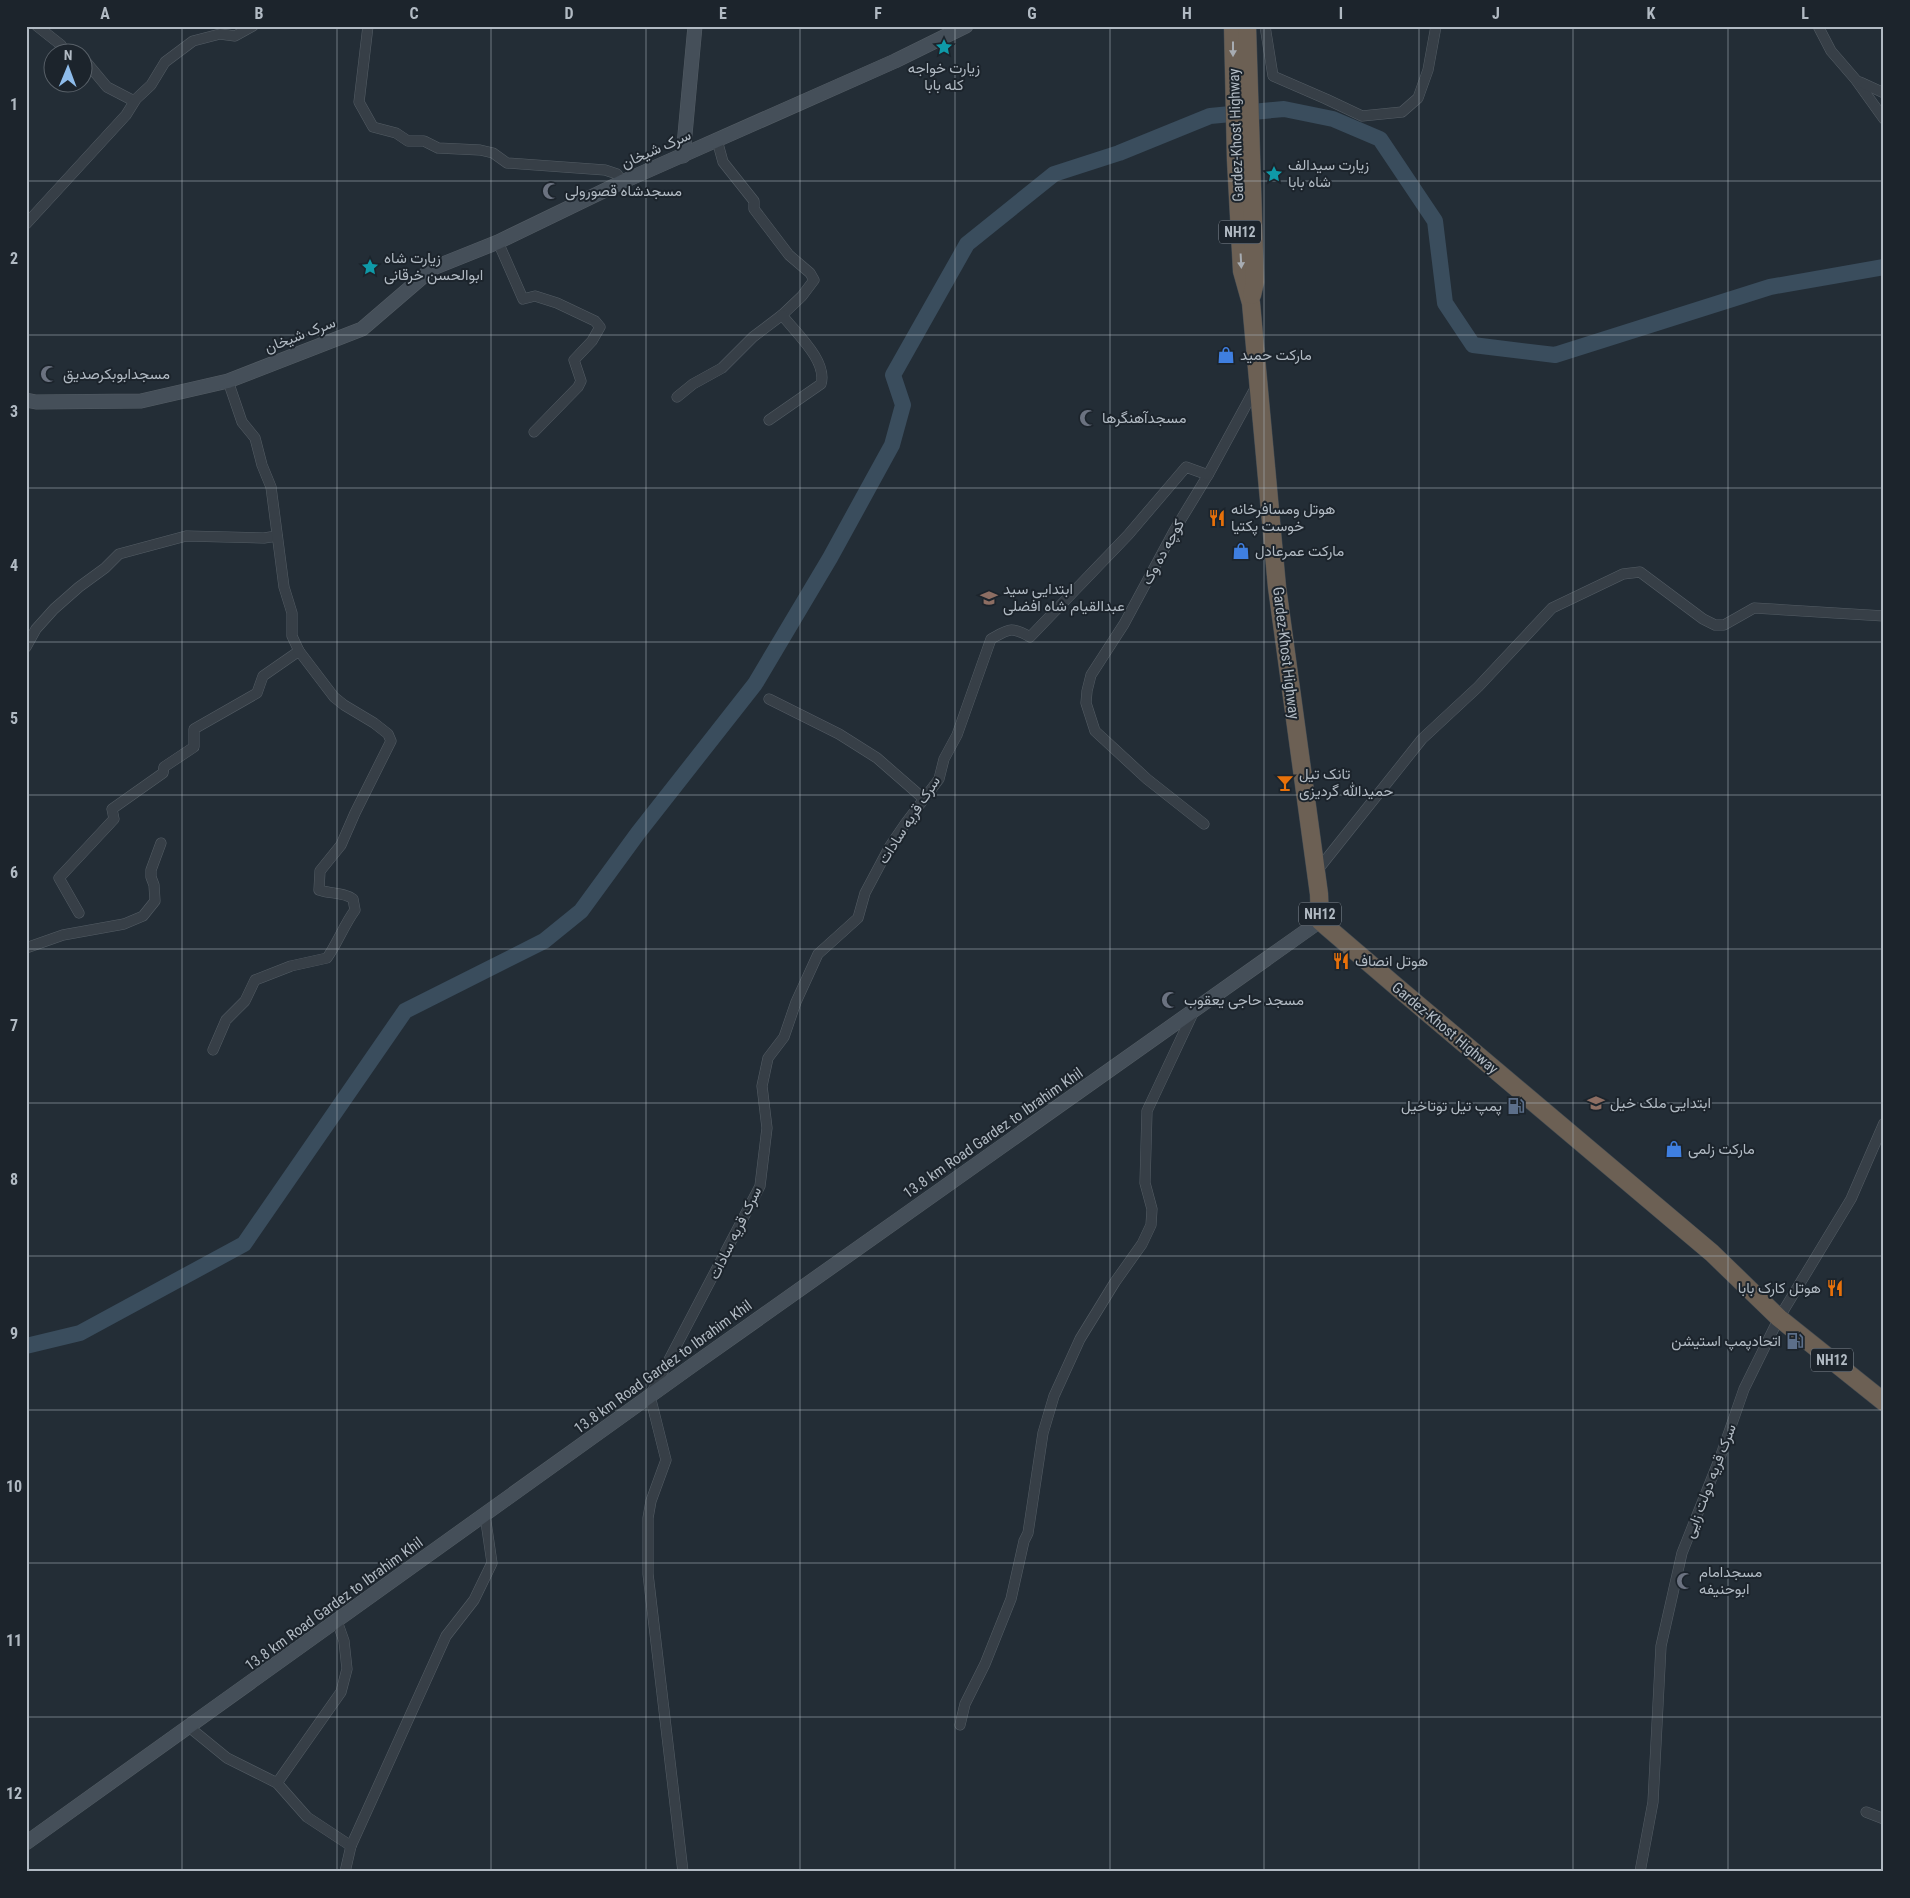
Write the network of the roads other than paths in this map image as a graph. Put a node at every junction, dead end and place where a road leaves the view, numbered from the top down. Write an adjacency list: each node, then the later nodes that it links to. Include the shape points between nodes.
1 (37, 26): 11 (street)
2 (253, 26): 16 (street, via 235,36 220,34 194,41 165,62 151,85)
3 (368, 26): 20 (street, via 359,102 373,127 438,148 492,153 507,163 605,170 617,174)
4 (695, 26): 19 (street)
5 (966, 26): 18 (street, سرک شیخان)
6 (1233, 26): 13 (highway, Gardez-Khost Highway / NH12, one-way to 13)
7 (1247, 26): 13 (highway, Gardez-Khost Highway / NH12)
8 (1265, 26): 9 (street, via 1273,76 1362,116 1402,112 1418,98 1428,70)
9 (1436, 26)
10 (1818, 26): 14 (street, via 1831,51)
11 (57, 42)
12 (92, 70): 16 (street, via 107,87)
13 (1240, 70): 25 (highway, Gardez-Khost Highway / NH12, via 1242,271 1251,303)
14 (1856, 80): 15 (street); 17 (street)
15 (1884, 93)
16 (134, 102): 21 (street, via 126,115)
17 (1884, 119)
18 (717, 140): 19 (street, سرک شیخان); 23 (street, via 723,162 754,201 754,209 789,255 814,280)
19 (683, 156): 20 (street, سرک شیخان)
20 (622, 182): 22 (street, سرک شیخان)
21 (26, 224)
22 (498, 242): 24 (street, سرک شیخان, via 433,268 362,329); 29 (street, via 523,299 535,296 557,304 595,321 600,327 574,360 581,381 578,387)
23 (782, 316): 26 (street, via 753,337 722,368 693,384); 28 (street, via 819,361 822,379 820,384)
24 (228, 381): 27 (street, سرک شیخان, via 141,401); 31 (street, via 242,422 255,438 271,487)
25 (1258, 384): 30 (street, کوچه ده وک); 39 (highway, Gardez-Khost Highway / NH12, via 1277,587)
26 (677, 398)
27 (26, 400)
28 (769, 420)
29 (534, 432)
30 (1208, 475): 36 (street, سرک قریه سادات, via 1186,467 1128,535 1030,637 1017,629 1009,629 991,639 939,779); 37 (street, کوچه ده وک, via 1174,530 1124,624 1091,675 1086,703 1095,731 1147,779)
31 (277, 536): 33 (street, via 186,536 119,554 54,609 36,629); 34 (street, via 284,587 292,613 292,636)
32 (1884, 616): 39 (street, via 1754,608 1724,624 1714,625 1640,572 1623,574 1552,608 1478,687 1422,739)
33 (26, 647)
34 (299, 651): 40 (street, via 263,676 257,693 194,730 194,747 164,767 163,774 112,809 114,819 59,878); 44 (street, via 334,697 381,728 391,741 341,846 320,871 319,890 348,895 353,899 355,910 327,958 291,966 255,980 245,1001 226,1020)
35 (769, 699): 36 (street, via 877,758)
36 (924, 799): 47 (street, سرک قریه سادات, via 886,854 865,893 858,918 818,954 784,1037 768,1058 762,1086 767,1128 760,1186)
37 (1204, 824)
38 (162, 843): 42 (street, via 151,870 155,901 143,916 124,924 63,935)
39 (1316, 872): 41 (highway, Gardez-Khost Highway / NH12)
40 (79, 913)
41 (1320, 921): 43 (street, 13.8 km Road Gardez to Ibrahim Khil); 46 (highway, Gardez-Khost Highway / NH12, via 1712,1253)
42 (26, 948)
43 (1195, 1010): 47 (street, 13.8 km Road Gardez to Ibrahim Khil); 51 (street, via 1147,1111 1146,1183 1152,1209 1151,1226 1080,1339 1054,1396 1043,1432 1028,1533 1011,1600 965,1704)
44 (213, 1050)
45 (1884, 1123): 46 (street, سرک قریه دولت زایی, via 1851,1199)
46 (1780, 1318): 48 (highway, Gardez-Khost Highway / NH12); 60 (street, سرک قریه دولت زایی, via 1744,1389 1722,1455 1682,1552 1661,1646 1652,1802)
47 (650, 1396): 49 (street, 13.8 km Road Gardez to Ibrahim Khil); 59 (street, via 666,1460 648,1518 648,1574)
48 (1884, 1402)
49 (485, 1515): 50 (street, 13.8 km Road Gardez to Ibrahim Khil); 57 (street, via 492,1564 474,1600 446,1636)
50 (337, 1621): 52 (street, 13.8 km Road Gardez to Ibrahim Khil); 53 (street, via 344,1641 347,1668 341,1692)
51 (960, 1725)
52 (189, 1726): 53 (street, via 227,1758); 56 (street, 13.8 km Road Gardez to Ibrahim Khil)
53 (278, 1783): 57 (street, via 307,1818)
54 (1866, 1812): 55 (street)
55 (1884, 1819)
56 (26, 1842)
57 (351, 1846): 58 (street)
58 (349, 1871)
59 (683, 1872)
60 (1640, 1872)

